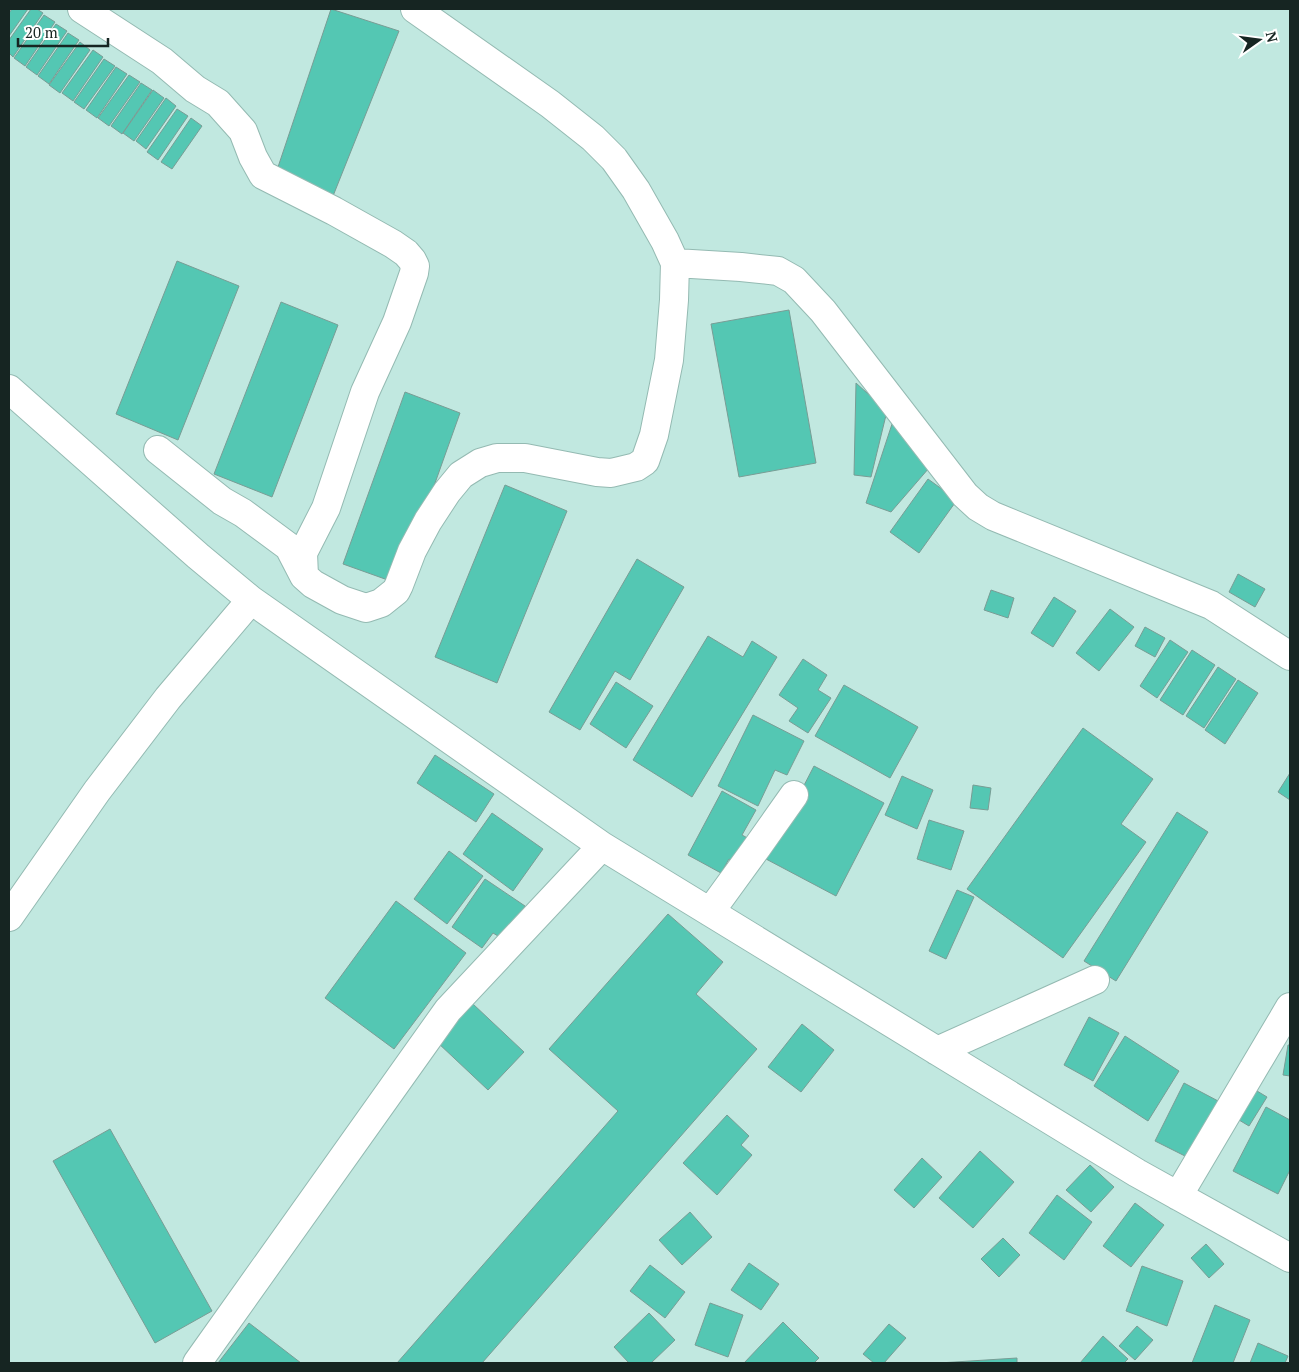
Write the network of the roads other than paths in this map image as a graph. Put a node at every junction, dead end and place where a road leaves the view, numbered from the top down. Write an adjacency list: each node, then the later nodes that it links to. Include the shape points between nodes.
1 (82, 9): 6 (street, via 162,61 195,90 218,103 243,131 263,175 393,244 412,260 414,273 396,322 365,392 326,508 303,553)
2 (415, 9): 3 (street, via 593,138 636,190)
3 (675, 262): 6 (street, via 669,360 654,435 645,461 611,474 525,458 498,458 480,463 461,475 447,492 412,551 400,585 381,603 366,608 342,600); 8 (street, via 778,271 794,280 823,311 978,508 1211,605)
4 (9, 389): 7 (street)
5 (158, 450): 6 (street, via 222,501 290,547)
6 (304, 576)
7 (252, 600): 10 (street); 12 (street, via 168,698 97,791)
8 (1290, 656)
9 (794, 795): 11 (street)
10 (602, 846): 11 (street); 18 (street, via 448,1010)
11 (710, 912): 15 (street)
12 (9, 917)
13 (1095, 980): 15 (street)
14 (1290, 1007): 16 (street)
15 (937, 1051): 16 (street)
16 (1178, 1196): 17 (street)
17 (1290, 1258)
18 (197, 1363)

